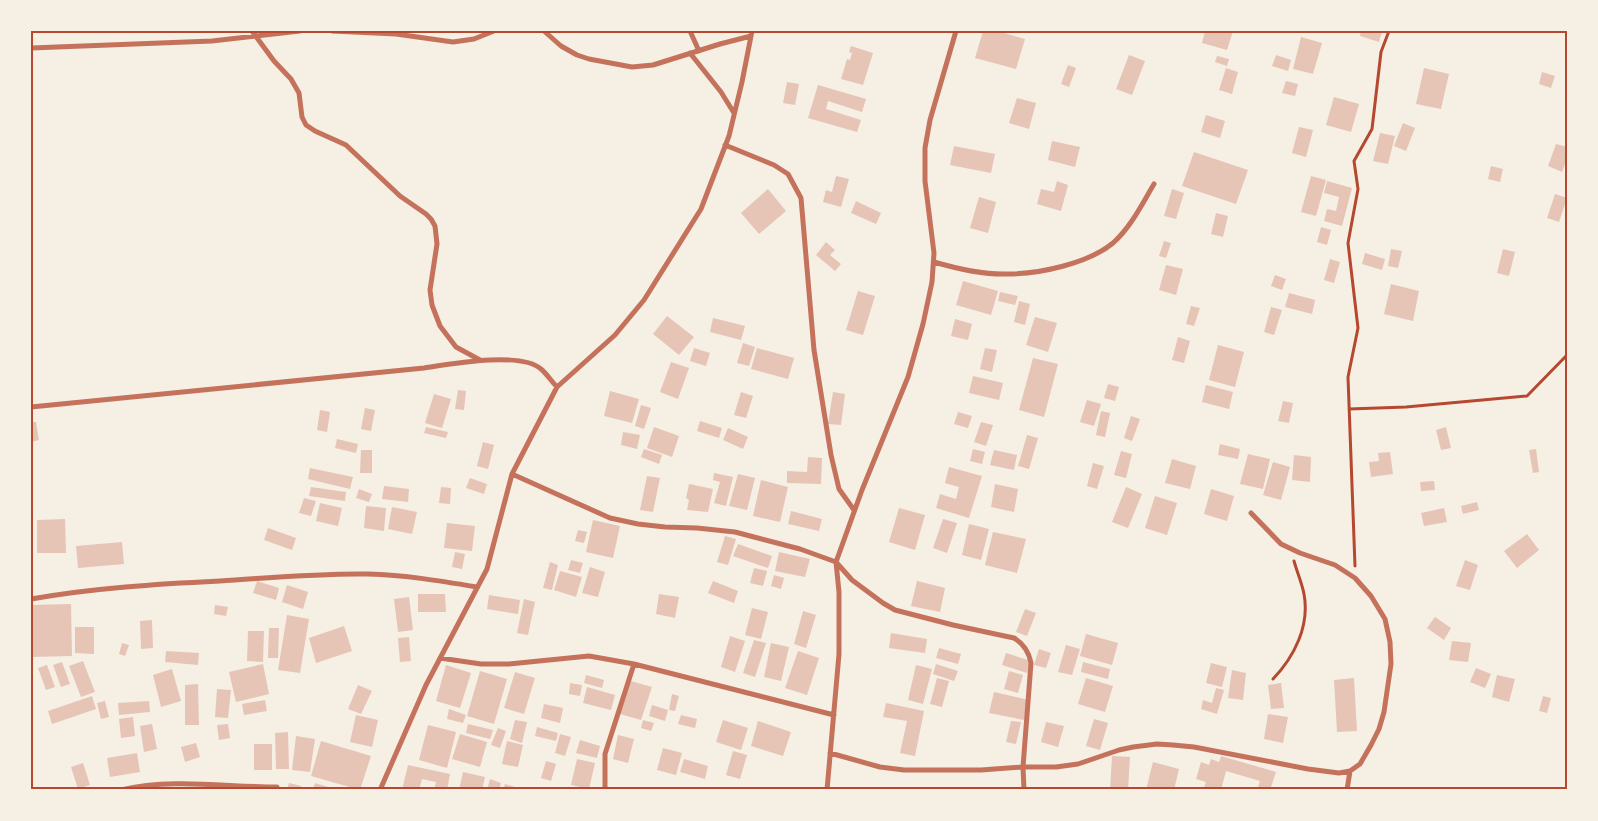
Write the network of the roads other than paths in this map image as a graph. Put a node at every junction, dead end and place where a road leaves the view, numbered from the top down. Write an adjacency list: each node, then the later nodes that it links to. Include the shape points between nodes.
1 (300, 31): 7 (street)
2 (332, 31): 3 (street, via 396,34 453,42 474,39)
3 (494, 31)
4 (544, 31): 11 (street, via 577,55 632,67 653,65)
5 (690, 31): 10 (street)
6 (956, 31): 15 (street, via 925,148 925,180)
7 (254, 34): 9 (street, via 212,42); 16 (street, via 291,79 299,93 306,125 346,144 400,196 432,220 437,244 430,290 432,305 440,326 456,346)
8 (752, 34): 10 (street); 12 (street)
9 (31, 48)
10 (698, 51): 11 (street)
11 (690, 54): 12 (street)
12 (734, 113): 13 (street)
13 (725, 145): 17 (street, via 701,209 644,300 614,335); 20 (street, via 788,174 801,198 814,350 829,446 839,489)
14 (1154, 184): 15 (street, via 1133,219 1113,243 1068,265 1009,274 958,269)
15 (934, 262): 20 (street, via 923,324 908,378)
16 (480, 360): 17 (street, via 519,360 541,368); 18 (street)
17 (557, 387): 19 (street)
18 (31, 407)
19 (512, 474): 22 (street, via 610,518 638,524 735,532); 23 (street, via 487,569)
20 (854, 510): 22 (street)
21 (1251, 513): 30 (street, via 1282,544 1335,565 1355,578 1385,619 1391,664 1384,712 1379,729 1360,764)
22 (836, 562): 27 (street, via 840,592); 29 (street, via 860,586 895,610 1014,638 1022,643 1029,654 1031,674)
23 (477, 587): 24 (street, via 420,577 321,575 142,585); 25 (street)
24 (31, 598)
25 (440, 658): 26 (street, via 509,664 589,656); 33 (street)
26 (634, 664): 27 (street); 34 (street, via 605,754)
27 (834, 715): 28 (street)
28 (830, 753): 29 (street, via 904,770); 35 (street)
29 (1023, 767): 30 (street, via 1078,764 1119,750 1157,744 1194,747 1339,773); 36 (street)
30 (1350, 771): 37 (street)
31 (277, 787): 32 (street, via 161,784)
32 (121, 790)
33 (380, 790)
34 (605, 790)
35 (827, 790)
36 (1024, 790)
37 (1347, 790)

